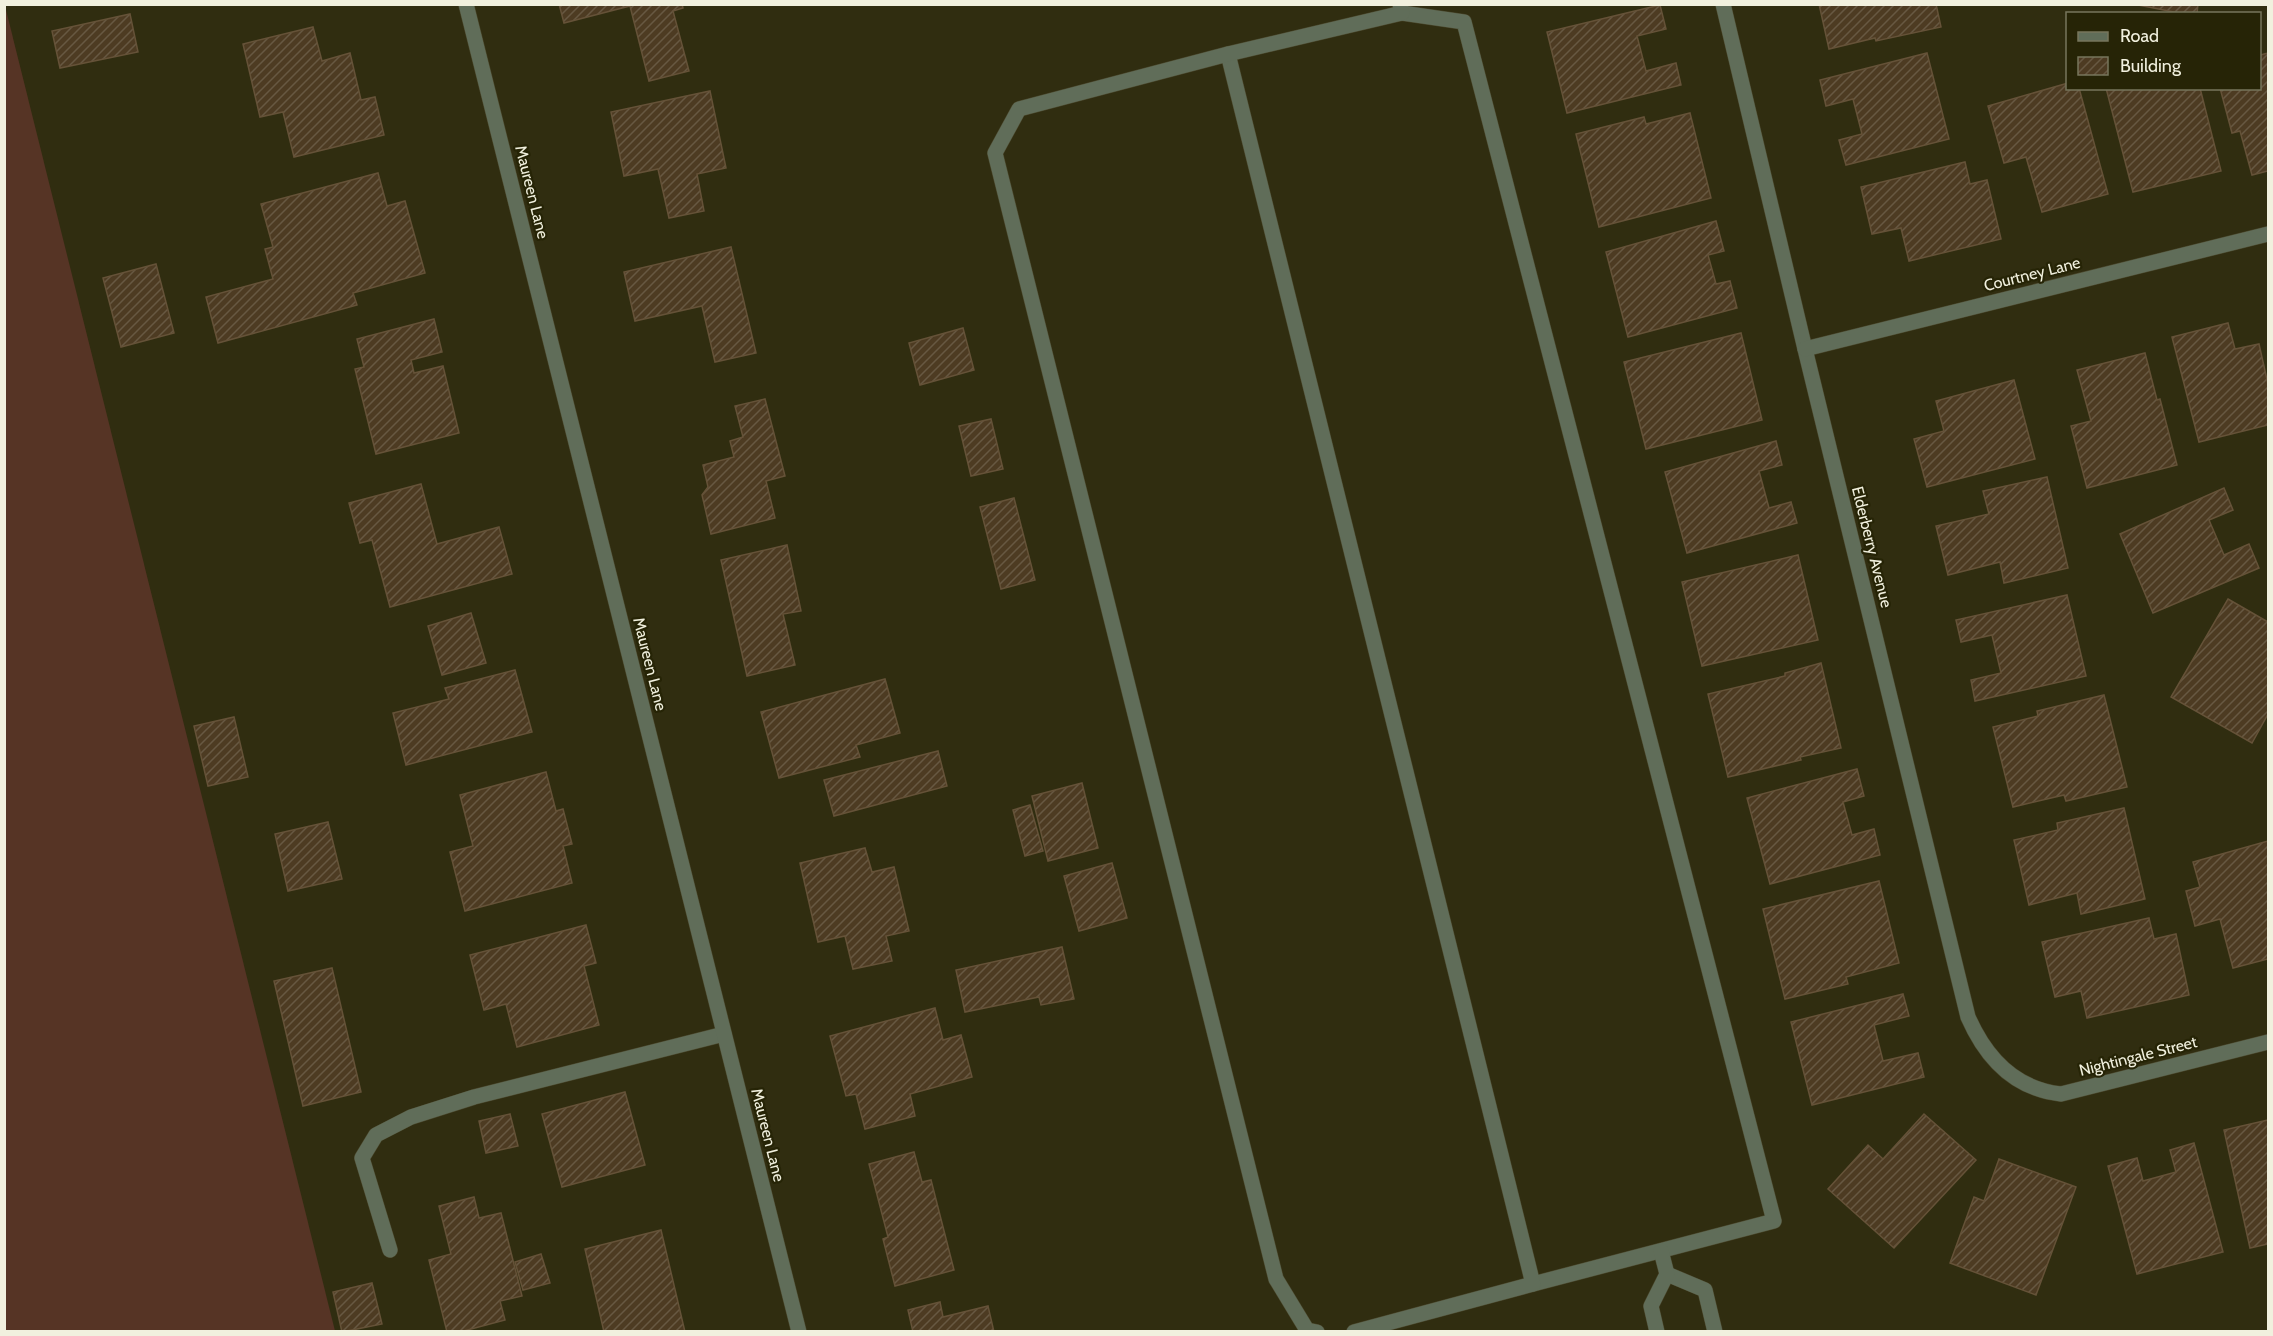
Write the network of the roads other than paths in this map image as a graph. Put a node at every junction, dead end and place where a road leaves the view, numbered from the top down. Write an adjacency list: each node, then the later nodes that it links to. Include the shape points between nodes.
1 (466, 4): 7 (street, Maureen Lane)
2 (1723, 4): 6 (street, Elderberry Avenue)
3 (1401, 9): 4 (street); 11 (street, via 1464,22 1774,1221)
4 (1228, 54): 13 (street); 15 (street, via 1019,109 995,153 1276,1279 1307,1330)
5 (2268, 234): 6 (street, Courtney Lane)
6 (1805, 349): 9 (street, Elderberry Avenue, via 1968,1017 1996,1061)
7 (724, 1034): 10 (street, via 474,1097 411,1118 376,1135 362,1158); 14 (street, Maureen Lane)
8 (2268, 1042): 9 (street, Nightingale Street, via 2061,1094 2045,1092)
9 (2019, 1080)
10 (390, 1250)
11 (1661, 1251): 12 (street); 13 (street)
12 (1667, 1275): 17 (street, via 1651,1306); 18 (street, via 1705,1290)
13 (1533, 1284): 16 (street)
14 (799, 1332)
15 (1317, 1332)
16 (1354, 1332)
17 (1657, 1332)
18 (1715, 1332)

